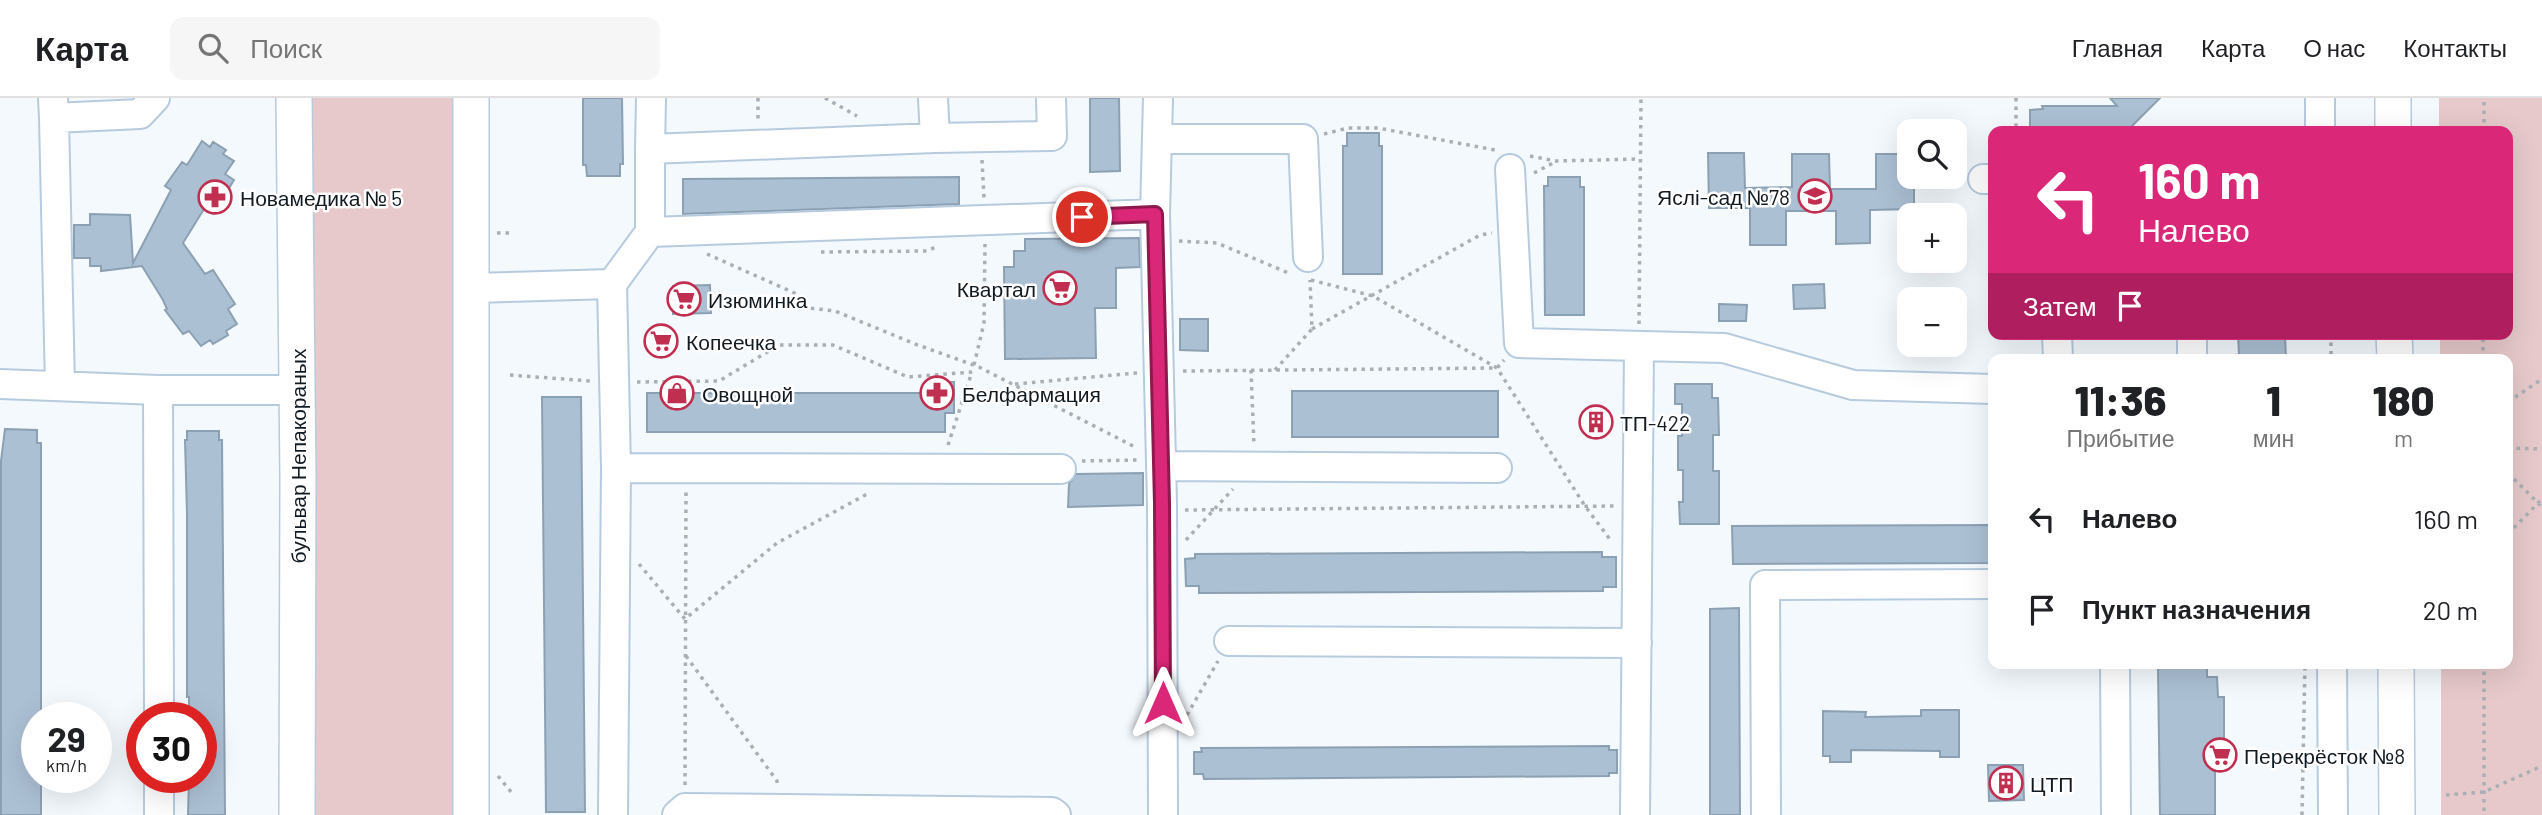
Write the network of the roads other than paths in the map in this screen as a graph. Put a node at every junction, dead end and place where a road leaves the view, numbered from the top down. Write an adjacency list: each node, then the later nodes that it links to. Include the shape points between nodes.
1 (155, 98): 10 (street, via 140,114)
2 (294, 98): 27 (main road, бульвар Непакораных)
3 (471, 98): 21 (main road)
4 (651, 98): 15 (street)
5 (933, 98): 13 (street)
6 (1051, 98): 13 (street, via 1052,136)
7 (1158, 98): 14 (street)
8 (2320, 98): 11 (street)
9 (2393, 98): 12 (main road)
10 (54, 108): 24 (street)
11 (2320, 126)
12 (2393, 126)
13 (935, 138): 15 (street)
14 (1158, 139): 17 (street); 19 (street, via 1303,139)
15 (650, 149): 18 (street)
16 (1509, 158): 22 (street, via 1519,343)
17 (1155, 227): 18 (street, via 985,220); 28 (street)
18 (650, 232): 20 (street)
19 (1304, 273)
20 (612, 284): 21 (street); 29 (street)
21 (471, 288): 44 (main road)
22 (1639, 347): 25 (street, via 1724,348 1853,385); 34 (street)
23 (0, 384): 24 (street)
24 (60, 386): 26 (street)
25 (1988, 389)
26 (158, 390): 27 (street); 38 (street)
27 (297, 390): 43 (main road, бульвар Непакораных)
28 (1161, 463): 31 (street); 47 (street)
29 (616, 468): 30 (street); 45 (street)
30 (1061, 468)
31 (1497, 468)
32 (1988, 584): 49 (street, via 1765,585)
33 (1229, 641): 34 (street)
34 (1637, 643): 48 (street)
35 (2115, 669): 50 (street)
36 (2332, 669): 51 (street)
37 (2396, 669): 52 (main road)
38 (159, 702)
39 (159, 793): 42 (street)
40 (681, 812): 41 (street)
41 (933, 813): 46 (street)
42 (159, 815)
43 (297, 815)
44 (471, 815)
45 (613, 815)
46 (1056, 815)
47 (1163, 815)
48 (1635, 815)
49 (1766, 815)
50 (2116, 815)
51 (2333, 815)
52 (2397, 815)

